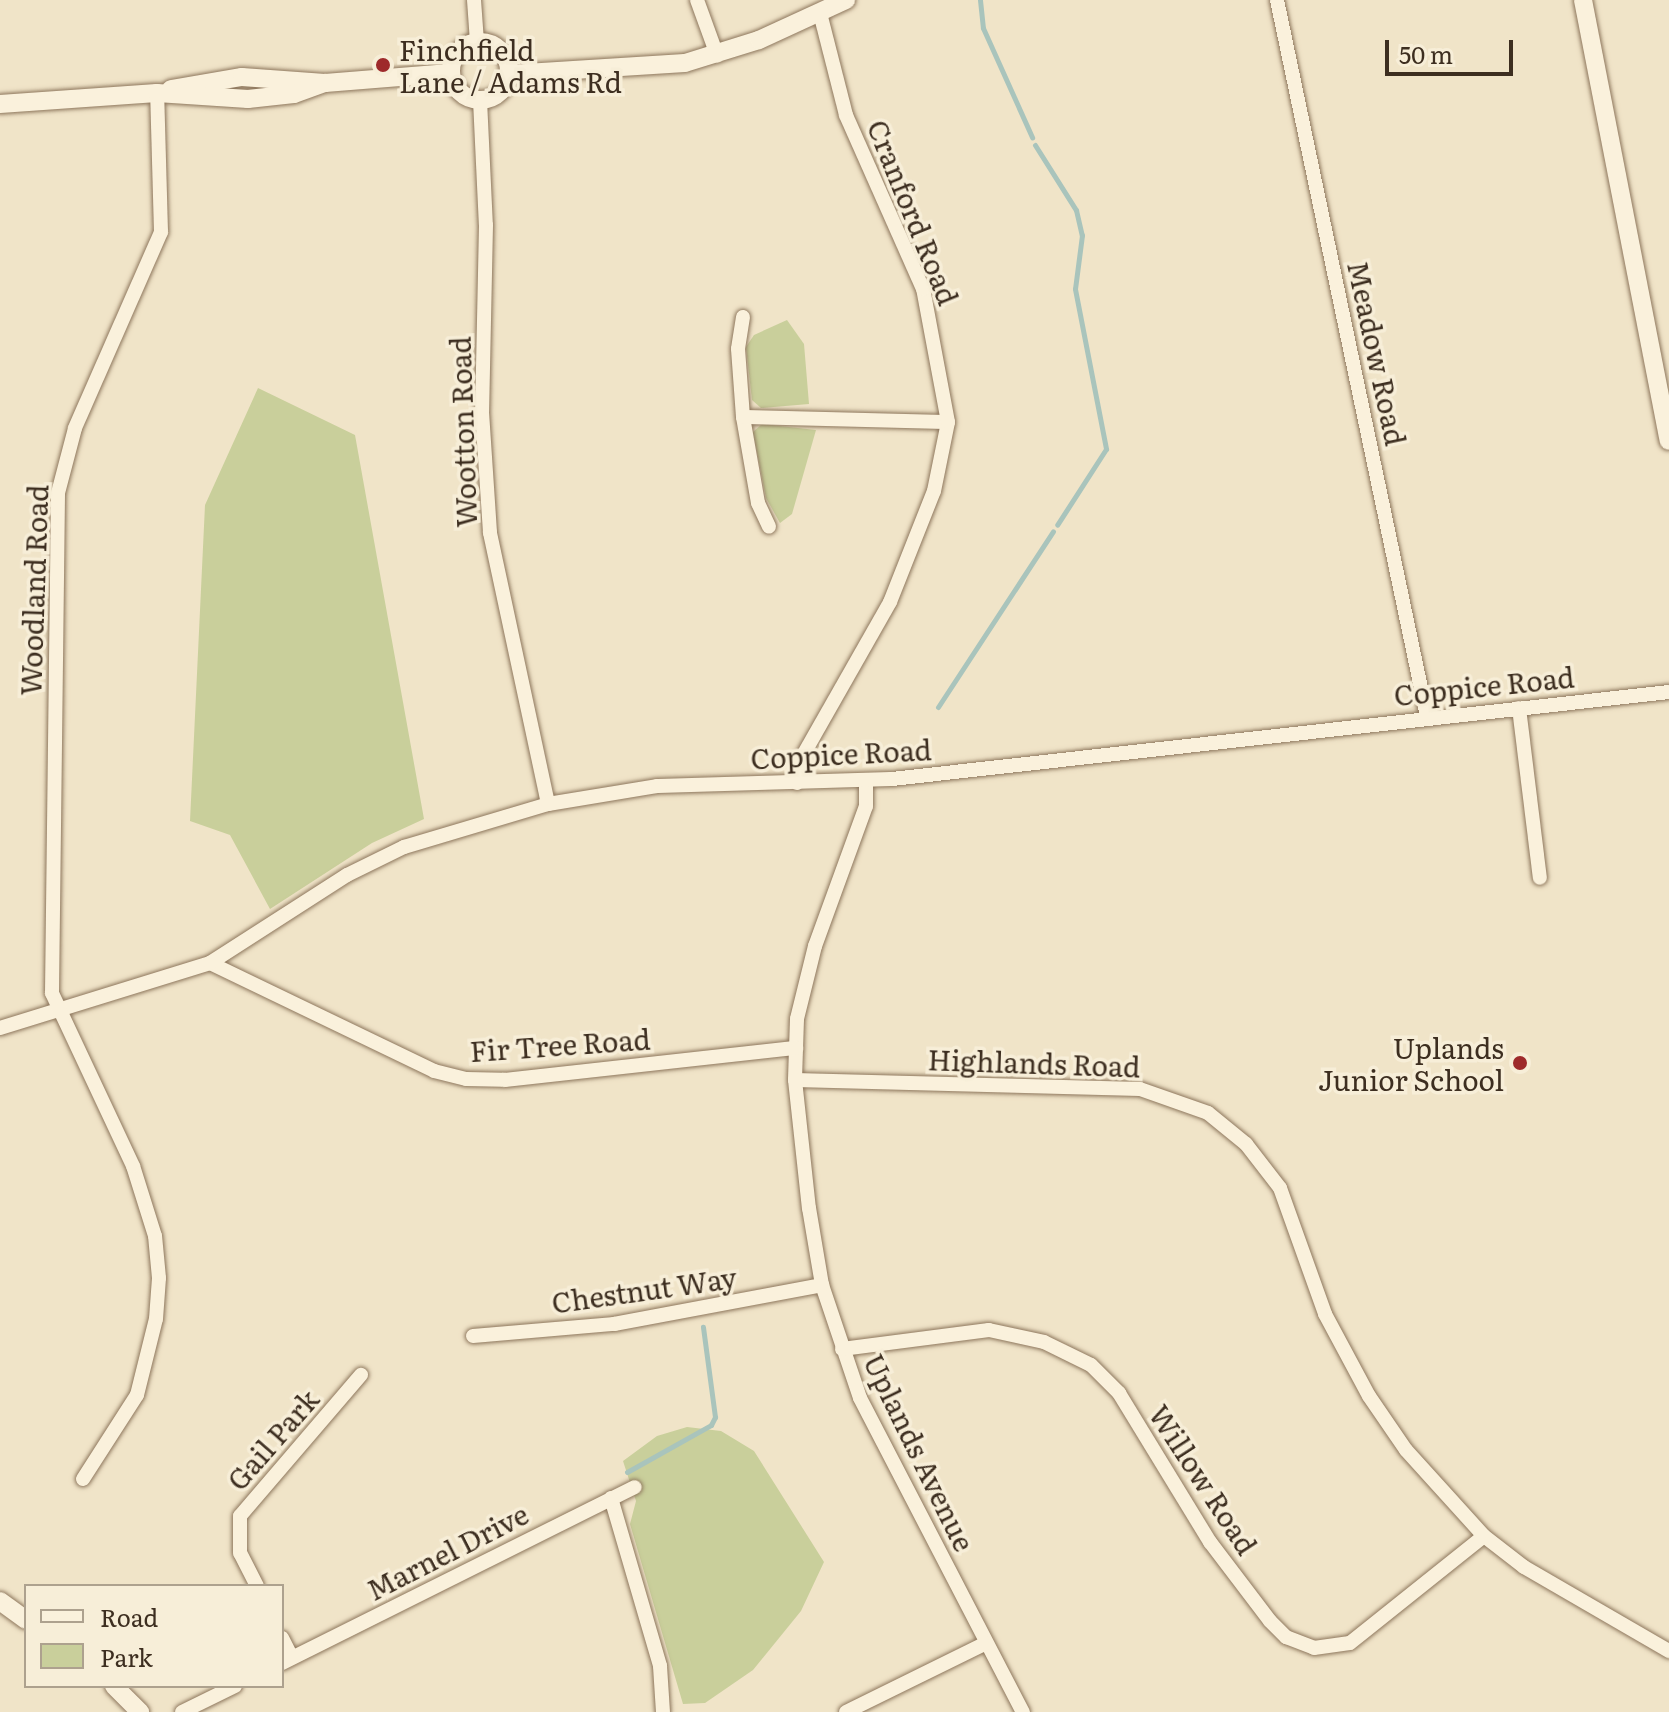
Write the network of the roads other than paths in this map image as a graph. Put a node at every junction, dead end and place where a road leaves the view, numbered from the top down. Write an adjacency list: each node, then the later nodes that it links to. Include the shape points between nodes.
1 (474, 0): 7 (street)
2 (697, 0): 8 (street)
3 (846, 0): 6 (street)
4 (1277, 0): 21 (street, Meadow Road)
5 (1583, 0): 17 (street)
6 (820, 13): 8 (street); 16 (street, Cranford Road, via 846,115 923,289)
7 (477, 42): 9 (street, via 462,48); 10 (street, via 500,50)
8 (717, 55): 10 (street, via 646,69)
9 (450, 73): 11 (street, via 325,83 294,94 248,99); 12 (street, via 461,92)
10 (510, 74): 12 (street, via 500,92)
11 (157, 93): 13 (street); 27 (street, Woodland Road, via 161,232 75,428 58,493 52,993)
12 (480, 100): 24 (street, Wootton Road, via 486,225 482,412 490,533)
13 (0, 104)
14 (743, 317): 15 (street, via 738,349)
15 (743, 417): 16 (street); 18 (street, via 758,503)
16 (948, 422): 23 (street, Cranford Road, via 934,491 890,602 802,757)
17 (1669, 441)
18 (769, 527)
19 (1669, 692): 20 (street, Coppice Road)
20 (1519, 708): 21 (street, Coppice Road); 25 (street)
21 (1427, 717): 22 (street, Coppice Road)
22 (866, 781): 23 (street, Coppice Road); 29 (street, Uplands Avenue, via 866,806 803,986)
23 (797, 783): 24 (street, Coppice Road, via 657,786)
24 (548, 804): 26 (street, Coppice Road, via 404,847 347,875)
25 (1540, 878)
26 (210, 963): 27 (street, Coppice Road); 29 (street, Fir Tree Road, via 434,1071 466,1079 505,1080)
27 (58, 1011): 28 (street, Coppice Road); 35 (street, Woodland Road, via 133,1166 155,1236 159,1278 156,1319 137,1395)
28 (0, 1028)
29 (796, 1048): 30 (street, Uplands Avenue)
30 (795, 1080): 31 (street, Uplands Avenue, via 800,1150); 38 (street, Highlands Road, via 1140,1089 1208,1113 1246,1144 1280,1188 1325,1314 1369,1396 1406,1450)
31 (822, 1285): 32 (street, Chestnut Way, via 614,1324); 33 (street, Uplands Avenue)
32 (473, 1336)
33 (842, 1349): 38 (street, Willow Road, via 989,1330 1044,1342 1091,1365 1119,1393 1210,1542 1270,1621 1286,1637 1314,1648 1350,1643); 42 (street, Uplands Avenue, via 860,1398)
34 (361, 1375): 39 (street, Gail Park, via 240,1516 240,1553)
35 (83, 1479)
36 (635, 1487): 37 (street, Marnel Drive)
37 (611, 1498): 44 (street, Marnel Drive); 49 (street, via 660,1666)
38 (1484, 1536): 43 (street, Highlands Road, via 1564,1593)
39 (256, 1584)
40 (0, 1601): 41 (street)
41 (24, 1619)
42 (986, 1643): 50 (street); 51 (street, Uplands Avenue)
43 (1669, 1651)
44 (287, 1661)
45 (116, 1688): 47 (street)
46 (231, 1688): 48 (street)
47 (140, 1712)
48 (182, 1712)
49 (663, 1712)
50 (846, 1712)
51 (1023, 1712)

